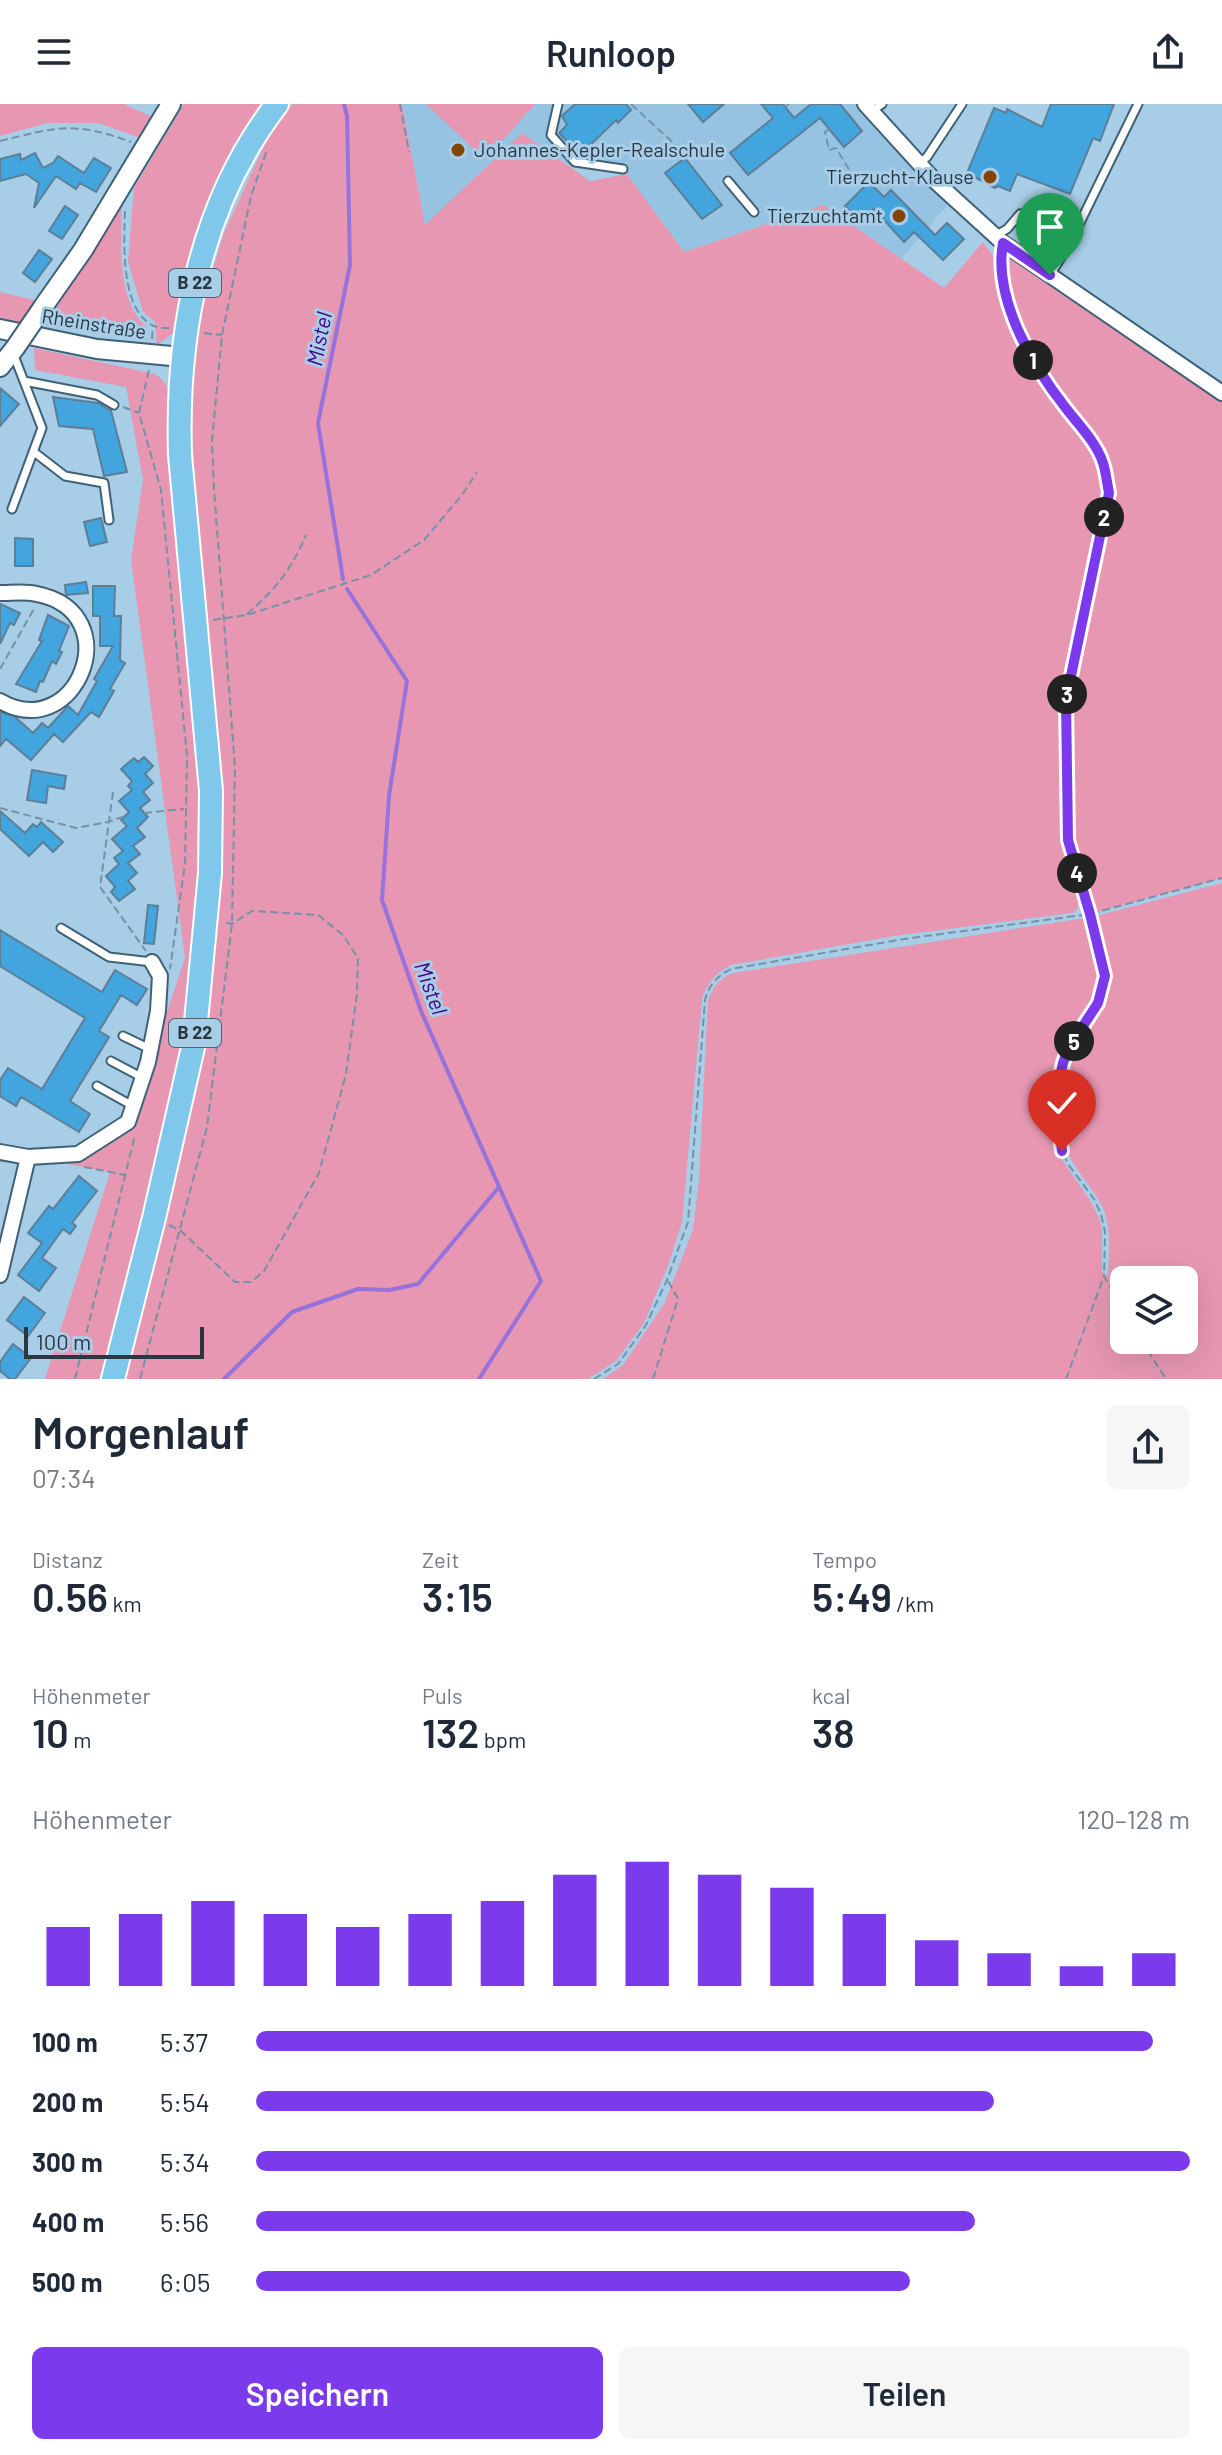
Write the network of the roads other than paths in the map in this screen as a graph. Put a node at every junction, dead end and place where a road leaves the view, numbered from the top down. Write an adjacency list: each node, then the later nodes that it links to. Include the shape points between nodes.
1 (277, 104): 16 (main road, B 22, via 248,147 209,232)
2 (558, 104): 8 (lane, via 551,135 575,162)
3 (962, 104): 7 (lane)
4 (1138, 104): 12 (lane)
5 (166, 107): 15 (street, bridge, via 130,174)
6 (873, 107): 7 (street)
7 (918, 164): 11 (street)
8 (623, 169)
9 (728, 181): 10 (lane)
10 (754, 212)
11 (999, 240): 12 (lane, via 1020,214); 13 (street)
12 (1069, 245): 13 (lane)
13 (1050, 275): 19 (street)
14 (0, 329): 16 (street, Rheinstraße, via 97,349)
15 (14, 350): 17 (street); 18 (lane)
16 (182, 357): 37 (main road, B 22, via 180,455 211,791 210,873 194,1043)
17 (0, 367)
18 (24, 381): 20 (lane, via 97,395); 21 (lane, via 42,428)
19 (1222, 393)
20 (114, 405)
21 (34, 452): 22 (lane); 23 (lane, via 65,476 104,483)
22 (12, 509)
23 (109, 520)
24 (0, 593): 25 (street, via 41,595 72,612 86,641 86,665 71,691 51,704 29,709)
25 (0, 701)
26 (61, 928): 27 (lane, via 109,957)
27 (152, 962): 29 (street, via 160,976)
28 (123, 1036): 29 (lane)
29 (150, 1049): 31 (street)
30 (111, 1061): 31 (lane)
31 (143, 1078): 33 (street)
32 (97, 1086): 33 (lane)
33 (133, 1106): 35 (street, via 128,1122 78,1154)
34 (0, 1152): 35 (street)
35 (28, 1157): 36 (street)
36 (0, 1275)
37 (113, 1379)

